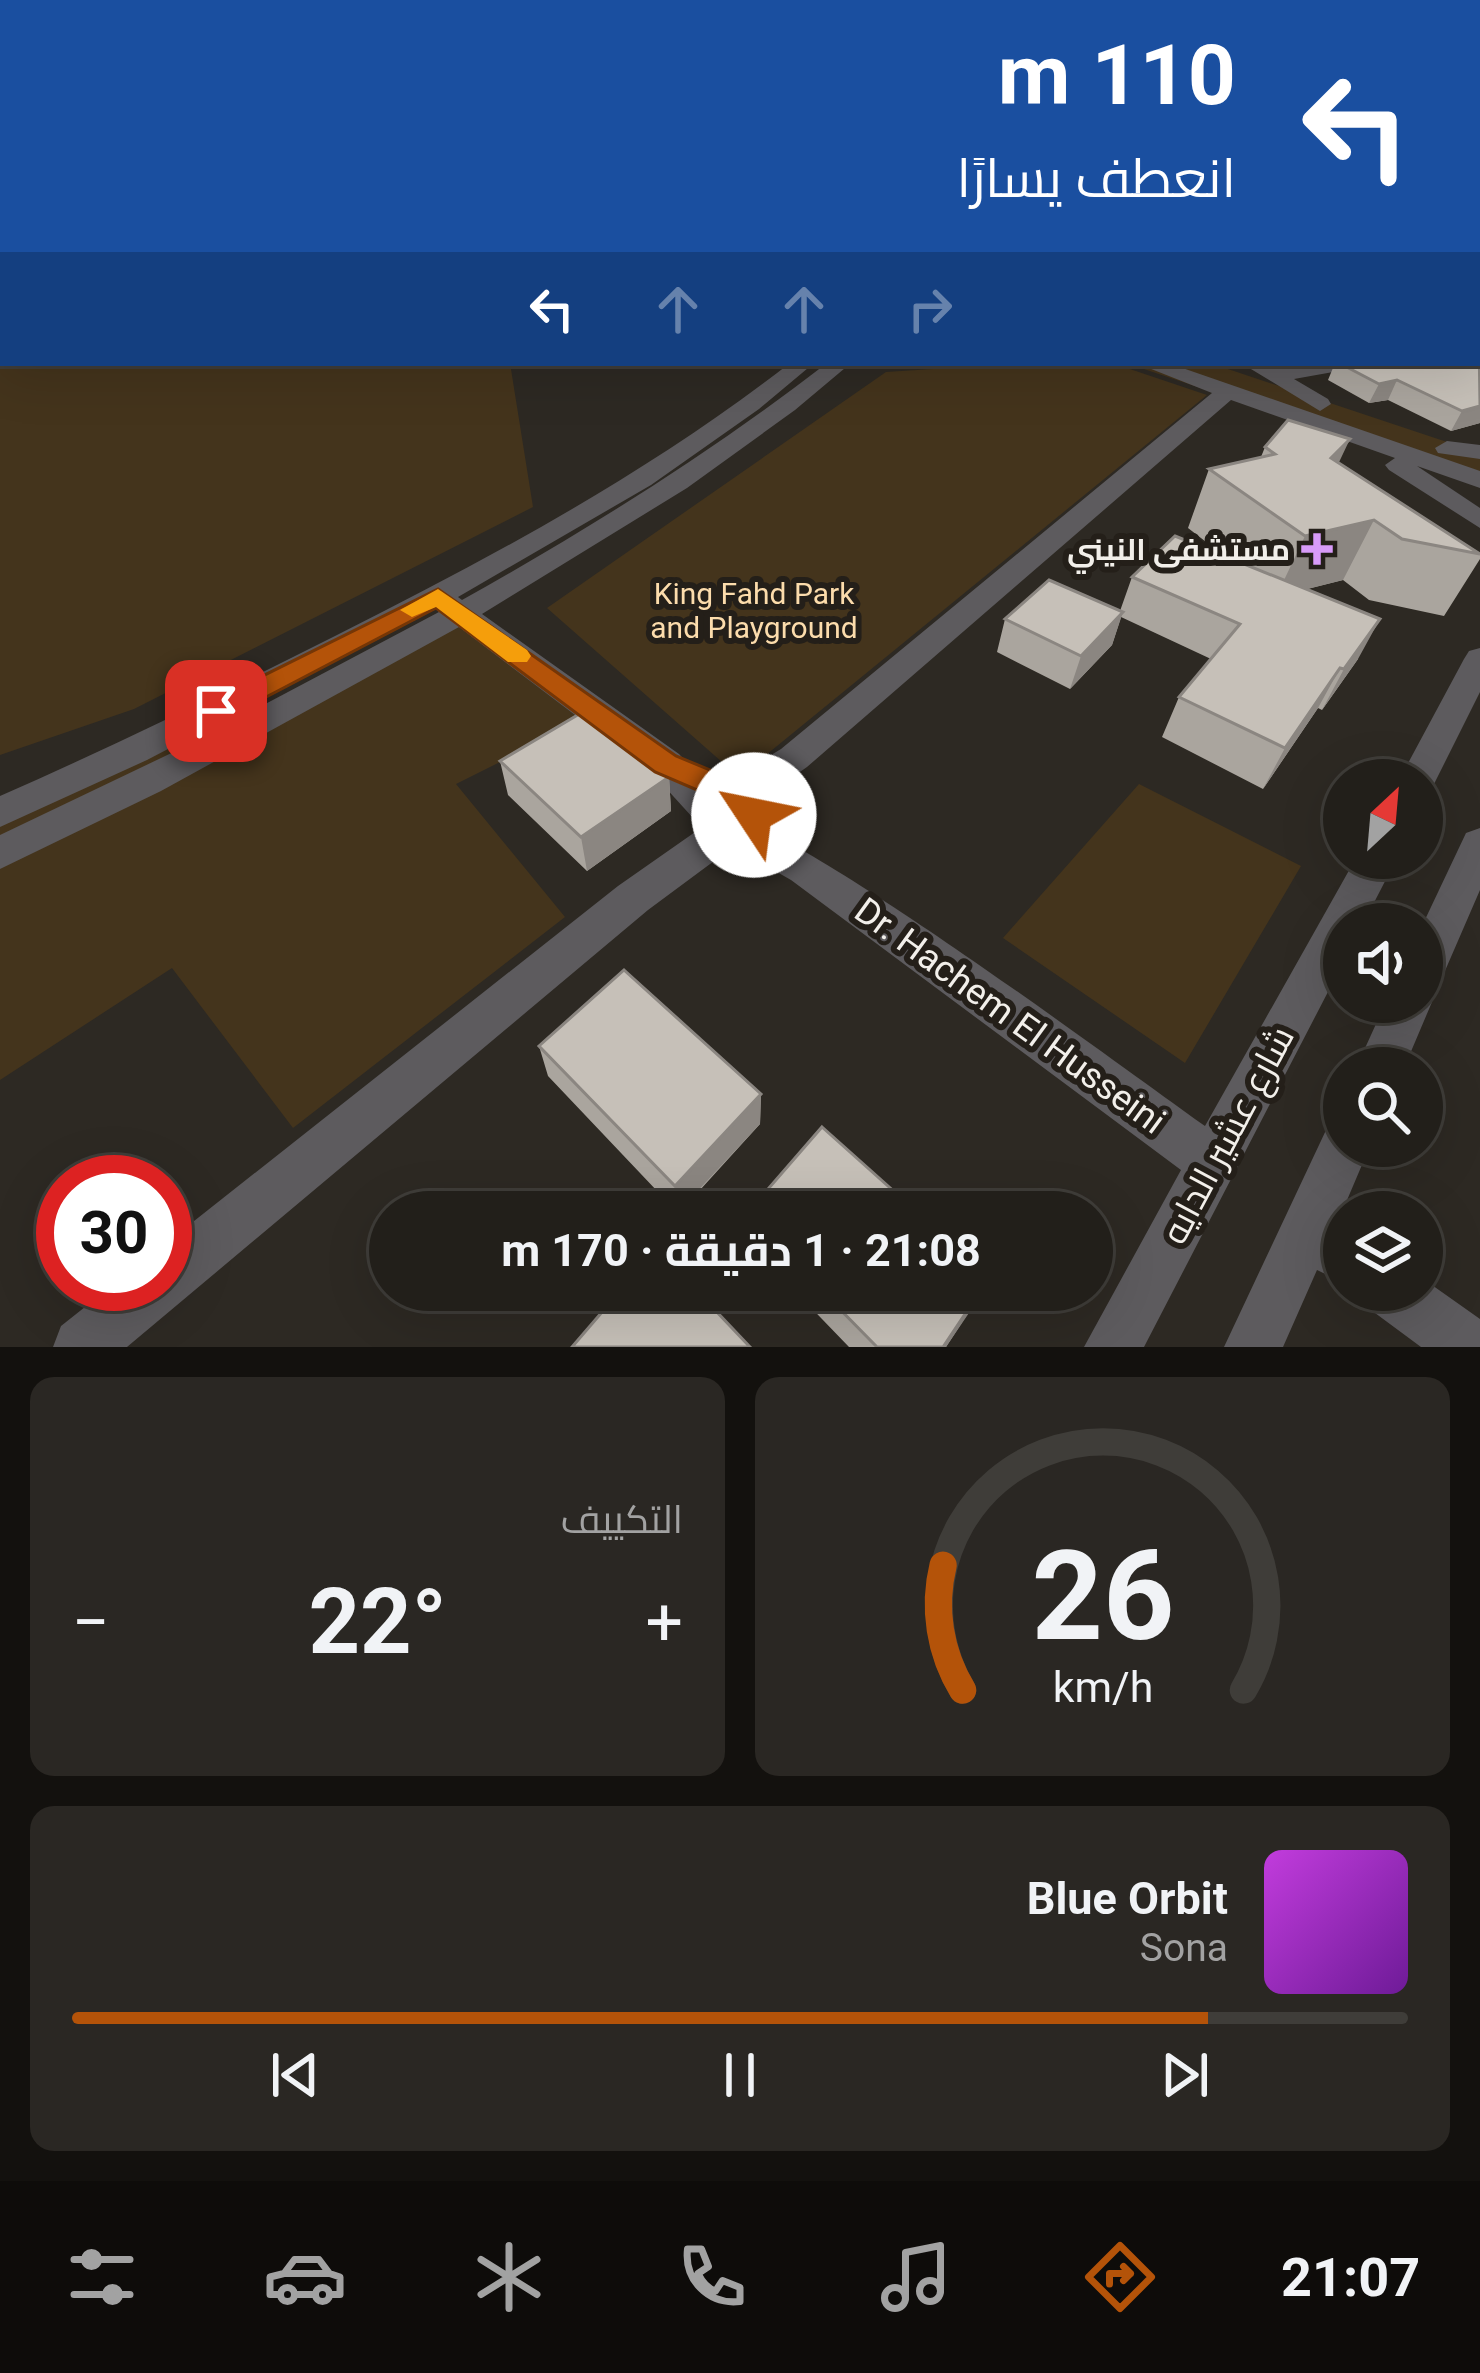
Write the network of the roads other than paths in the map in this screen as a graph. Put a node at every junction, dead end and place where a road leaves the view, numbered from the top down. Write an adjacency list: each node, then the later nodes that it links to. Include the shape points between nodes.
1 (799, 366): 13 (street)
2 (836, 366): 13 (street, via 678,487)
3 (1159, 366): 7 (street)
4 (1200, 366): 7 (street)
5 (1297, 366): 6 (street)
6 (1261, 368): 7 (street); 8 (street)
7 (1225, 382): 8 (street); 9 (street); 17 (street)
8 (1320, 404): 10 (street)
9 (1356, 437): 11 (street); 12 (street)
10 (1480, 456)
11 (1480, 480)
12 (1480, 520)
13 (449, 605): 16 (street); 17 (street, Dr. Hachem El Husseini); 19 (street, via 171,770)
14 (1476, 680): 15 (street)
15 (1430, 759)
16 (0, 812)
17 (731, 812): 22 (street, Dr. Hachem El Husseini); 24 (street)
18 (1480, 844): 21 (street)
19 (0, 853)
20 (1366, 879): 22 (street, شارع عشير الدايه)
21 (1443, 927)
22 (1214, 1163): 28 (street, شارع عشير الدايه)
23 (1323, 1246): 29 (street)
24 (192, 1258)
25 (126, 1311): 27 (street)
26 (1420, 1311): 30 (street)
27 (82, 1347)
28 (1113, 1347)
29 (1253, 1347)
30 (1469, 1347)

